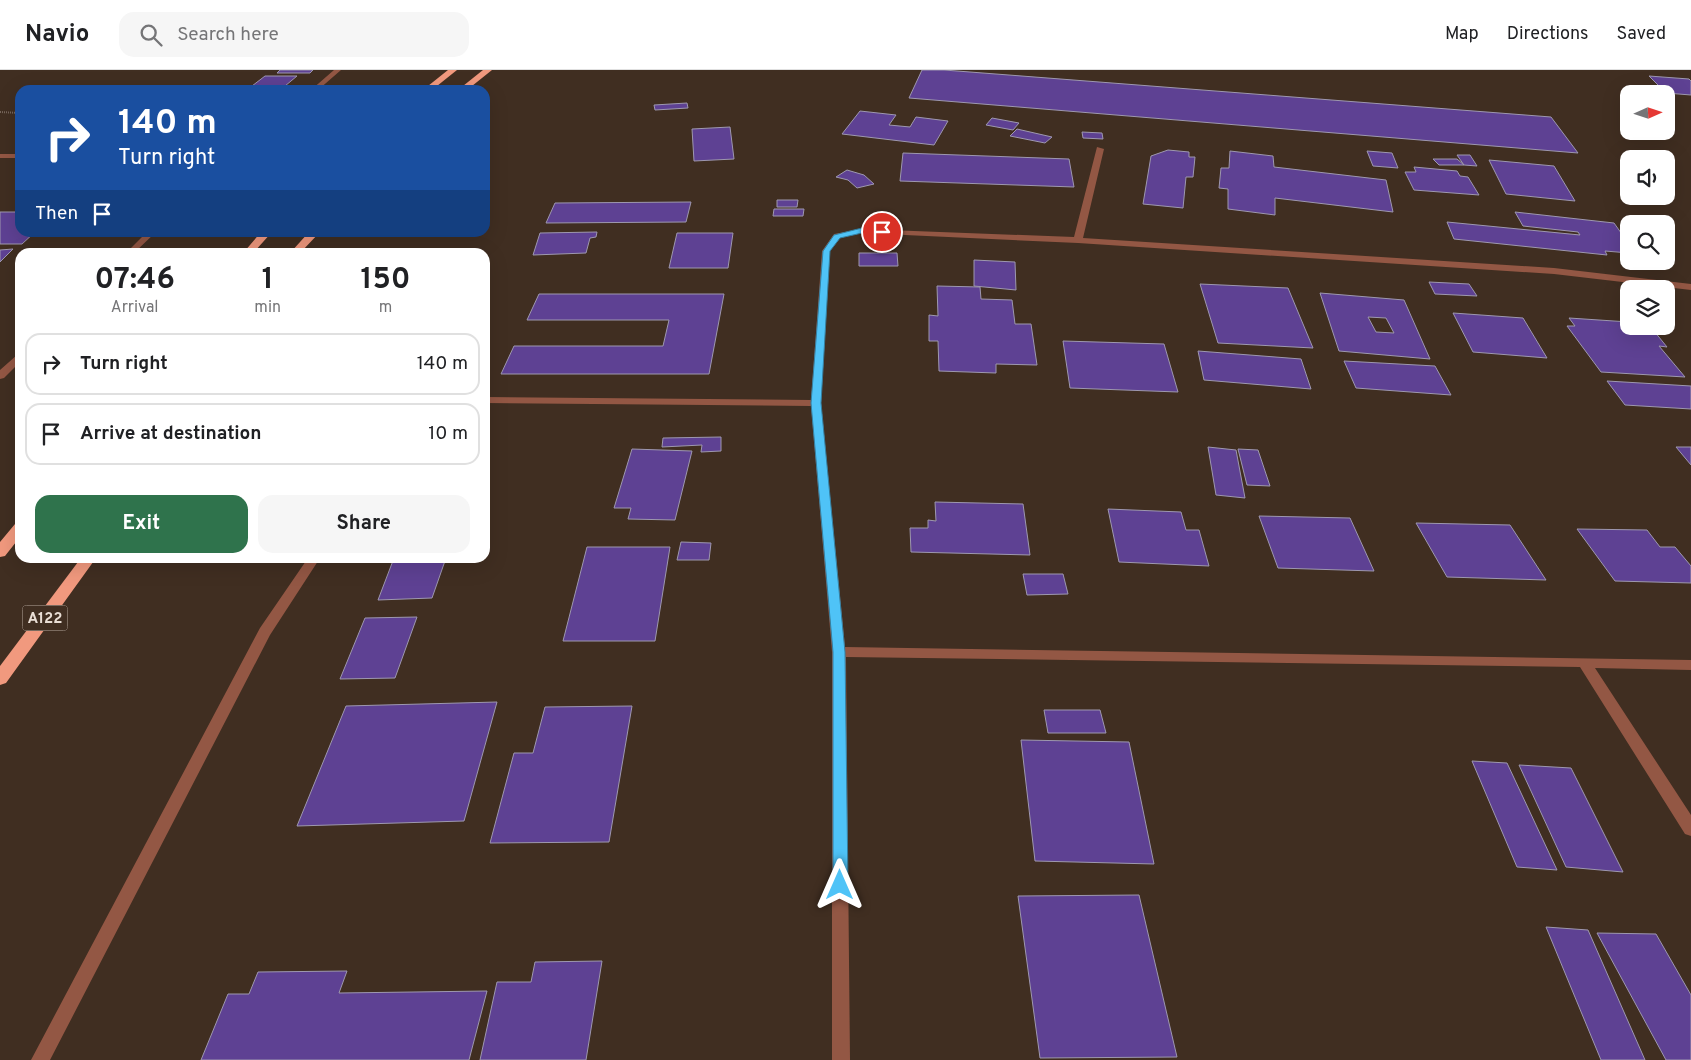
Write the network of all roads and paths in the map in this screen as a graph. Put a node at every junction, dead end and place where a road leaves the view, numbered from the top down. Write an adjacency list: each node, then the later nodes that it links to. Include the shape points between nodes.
1 (338, 70): 4 (street)
2 (453, 70): 5 (highway)
3 (488, 70): 6 (highway)
4 (320, 85)
5 (434, 85)
6 (468, 85)
7 (0, 112): 8 (path)
8 (15, 113)
9 (1100, 149): 15 (street)
10 (0, 156): 11 (street)
11 (15, 156)
12 (147, 237): 16 (street)
13 (262, 237): 17 (highway)
14 (310, 237): 18 (highway)
15 (1078, 240): 19 (street, via 1554,272); 23 (street, via 862,231 837,236 826,251)
16 (135, 248)
17 (253, 248)
18 (300, 248)
19 (1691, 287)
20 (15, 362): 21 (street)
21 (0, 376)
22 (490, 400): 23 (street)
23 (816, 403): 28 (street)
24 (15, 533): 25 (highway)
25 (0, 552)
26 (85, 563): 31 (highway, A122)
27 (311, 563): 33 (street, via 265,632)
28 (839, 652): 29 (street); 34 (street)
29 (1584, 662): 30 (street); 32 (street)
30 (1691, 665)
31 (0, 678)
32 (1691, 829)
33 (40, 1060)
34 (841, 1060)

